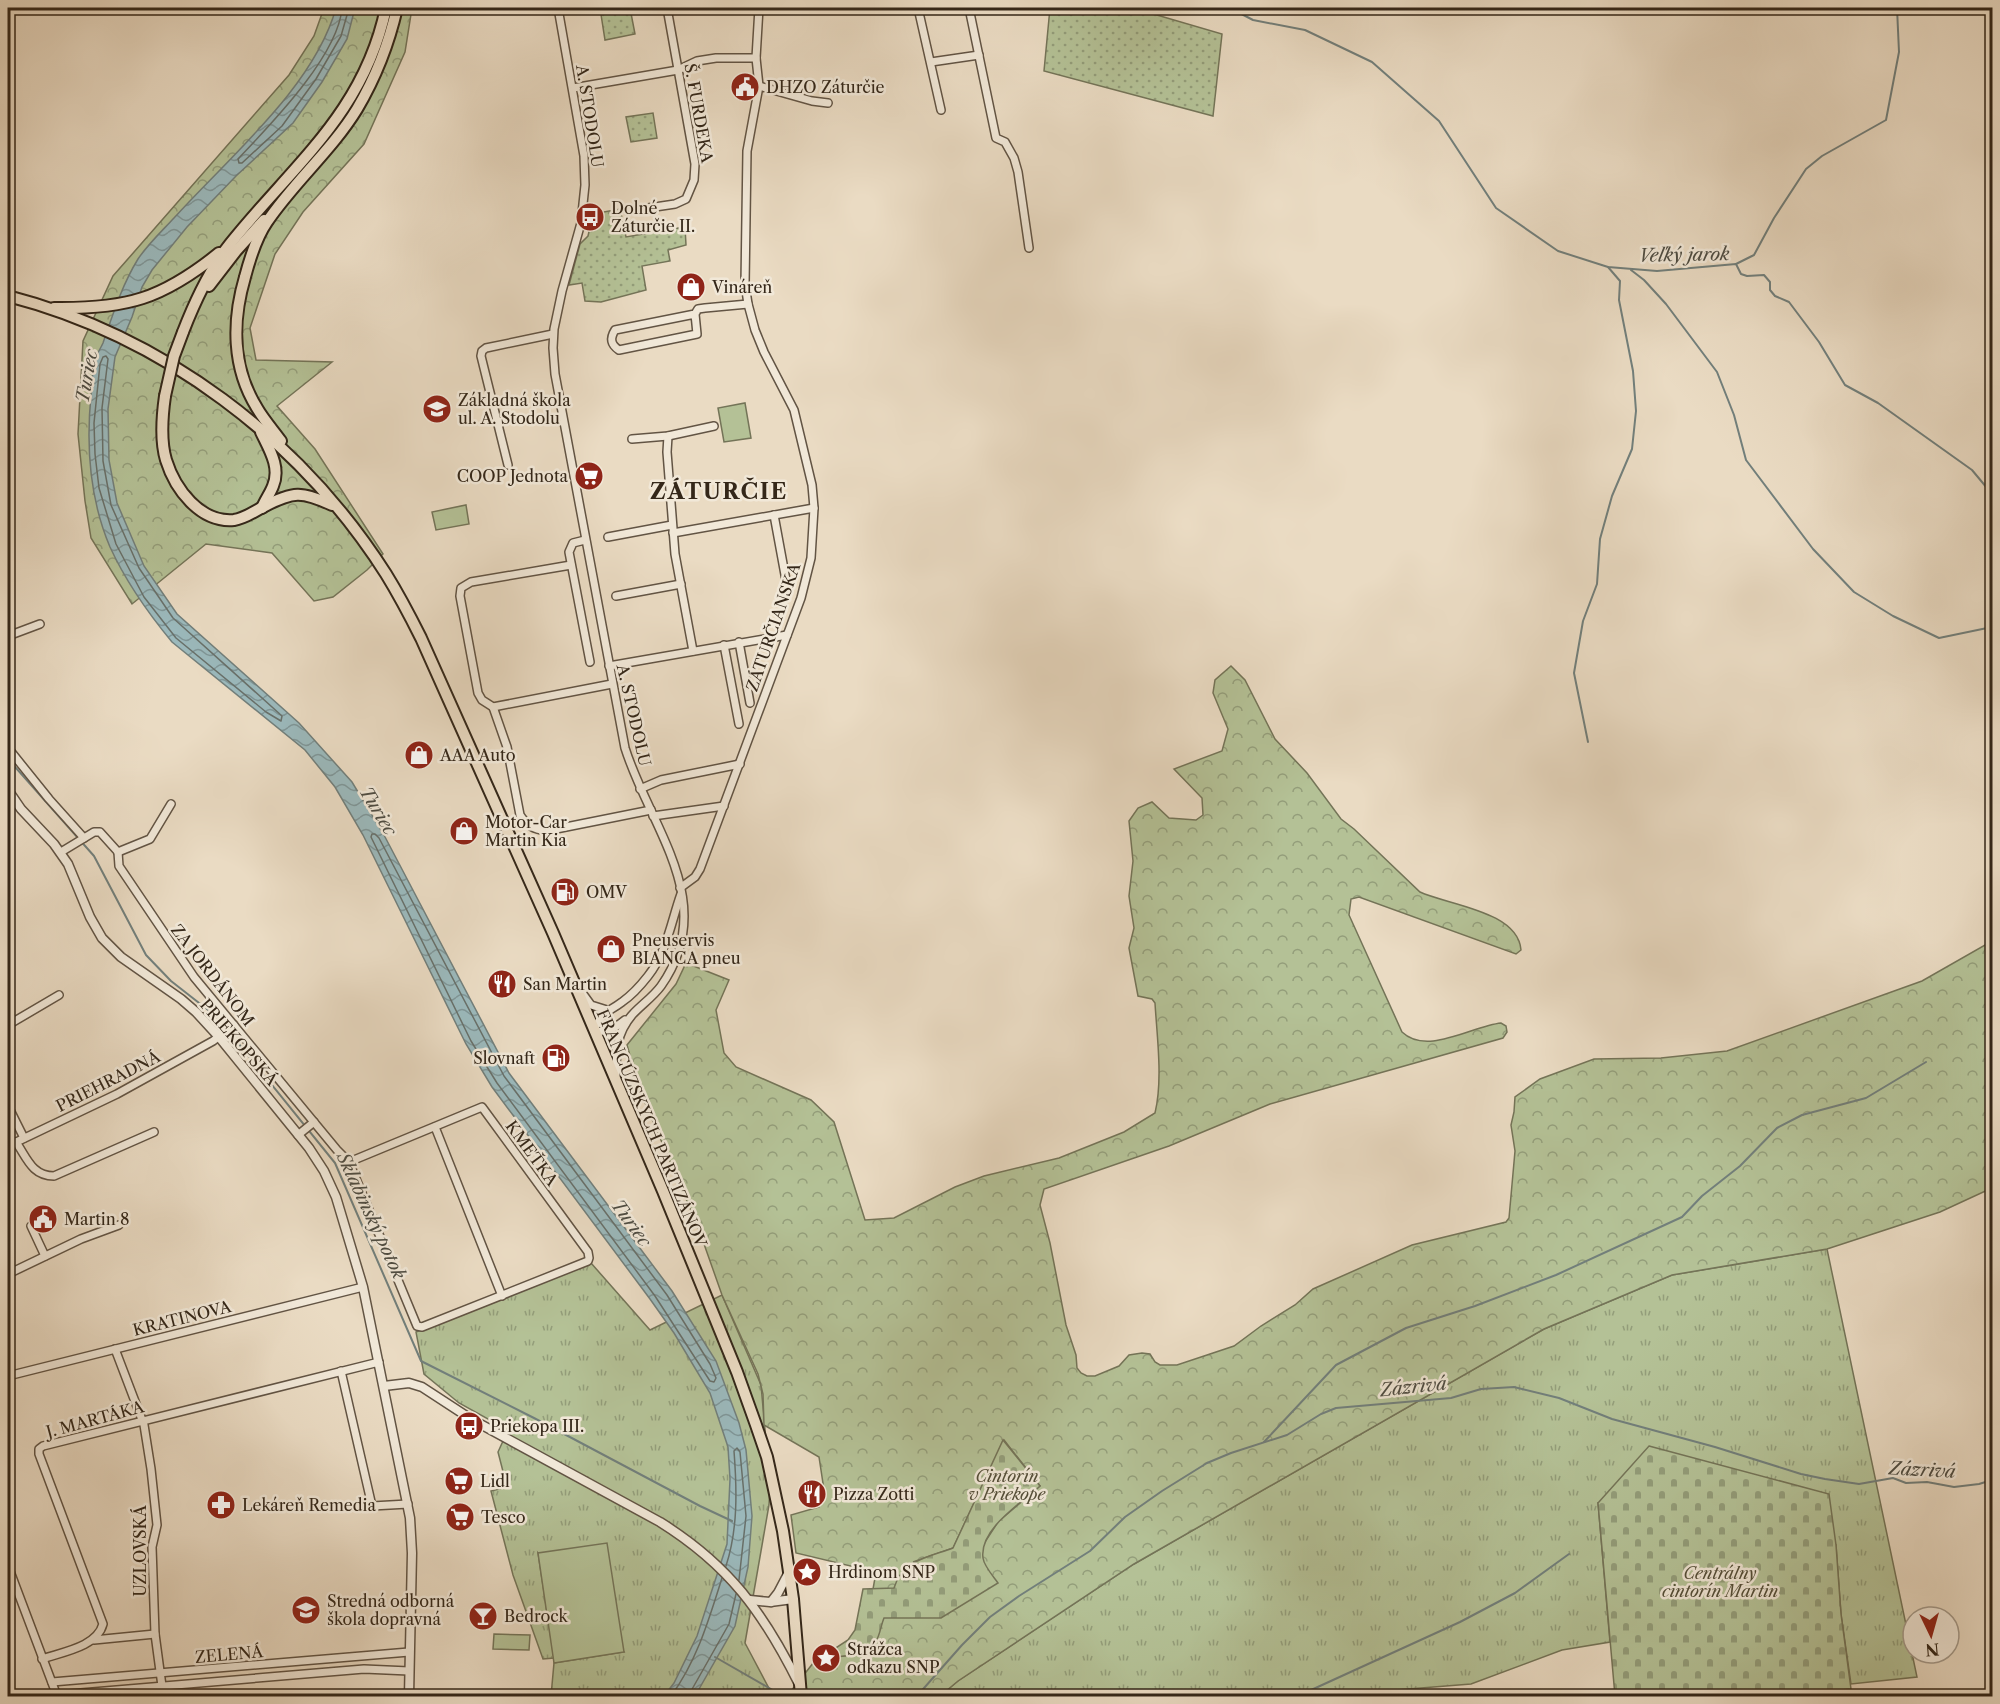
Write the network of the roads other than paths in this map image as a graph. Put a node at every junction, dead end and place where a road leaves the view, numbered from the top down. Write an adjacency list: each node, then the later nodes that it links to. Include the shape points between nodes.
1 (386, 8): 18 (main road, via 368,65 339,117)
2 (397, 8): 16 (main road, via 383,55 357,109)
3 (558, 8): 13 (street, A. STODOLU)
4 (667, 8): 11 (street, Š. FURDEKA)
5 (759, 8): 9 (street, ZÁTURČIANSKA)
6 (918, 8): 10 (street)
7 (969, 8): 8 (street)
8 (979, 55): 10 (street); 19 (street, via 996,138 1010,149 1018,172)
9 (756, 58): 11 (street, via 716,58); 12 (street, ZÁTURČIANSKA)
10 (931, 62): 15 (street)
11 (678, 70): 13 (street); 17 (street, Š. FURDEKA, via 695,164 694,180 686,199)
12 (759, 86): 14 (street); 22 (street, ZÁTURČIANSKA, via 747,151 744,266)
13 (573, 88): 25 (street, A. STODOLU, via 585,185 581,223)
14 (828, 103)
15 (942, 110)
16 (290, 194): 21 (main road, via 236,251); 30 (main road, via 266,223 254,250 240,295 236,337 249,393)
17 (628, 211)
18 (229, 245): 21 (main road); 23 (main road, via 192,274 154,294 87,309)
19 (1029, 248)
20 (8, 297): 23 (main road)
21 (196, 303): 34 (main road, bridge, via 174,356 165,396 162,428 166,460 187,498 205,513 220,519 241,518)
22 (748, 304): 24 (street, via 698,309); 33 (street, ZÁTURČIANSKA, via 764,352 794,410)
23 (45, 308): 27 (main road, via 139,347 197,380)
24 (694, 314): 24 (street, via 615,330 611,341 619,350 697,334)
25 (553, 334): 31 (street, via 482,351); 38 (street, A. STODOLU, via 557,387)
26 (714, 426): 28 (street)
27 (260, 429): 30 (main road); 34 (main road, via 272,454 276,476)
28 (668, 435): 29 (street); 36 (street)
29 (632, 439)
30 (295, 461): 32 (main road, FRANCÚZSKYCH PARTIZÁNOV)
31 (508, 465)
32 (335, 506): 34 (main road, via 297,494); 66 (main road, FRANCÚZSKYCH PARTIZÁNOV, via 380,566 421,638)
33 (814, 507): 35 (street); 44 (street, ZÁTURČIANSKA, via 811,558)
34 (262, 508)
35 (774, 515): 36 (street); 41 (street)
36 (672, 529): 37 (street); 40 (street)
37 (608, 537)
38 (585, 540): 39 (street, A. STODOLU, via 571,546); 50 (street, A. STODOLU)
39 (572, 565): 49 (street, A. STODOLU); 53 (street, via 471,582 461,588 478,693)
40 (681, 584): 42 (street); 48 (street)
41 (788, 591)
42 (616, 596)
43 (40, 624): 45 (street)
44 (787, 635): 46 (street); 56 (street, ZÁTURČIANSKA)
45 (8, 636)
46 (739, 642): 47 (street); 52 (street)
47 (724, 645): 48 (street); 54 (street)
48 (693, 651): 50 (street)
49 (590, 662)
50 (609, 666): 51 (street, A. STODOLU)
51 (612, 684): 53 (street); 57 (street, A. STODOLU, via 625,747)
52 (750, 703)
53 (493, 707): 61 (street, via 525,823 546,831)
54 (740, 724)
55 (8, 748): 62 (street)
56 (740, 764): 57 (street, via 661,780); 60 (street, ZÁTURČIANSKA)
57 (640, 789): 61 (street, A. STODOLU)
58 (8, 790): 63 (street, PRIEKOPSKÁ)
59 (171, 804): 64 (street, via 150,839)
60 (724, 806): 61 (street); 65 (street, ZÁTURČIANSKA, via 700,869)
61 (652, 813): 65 (street, A. STODOLU, via 672,857)
62 (84, 838): 63 (street); 64 (street, via 100,832)
63 (60, 852): 73 (street, PRIEKOPSKÁ, via 108,946 181,999)
64 (118, 852): 71 (street, ZA JORDÁNOM, via 119,866 169,941)
65 (680, 891): 68 (street, via 667,942 655,966 630,996); 69 (street, via 685,923 679,952 661,986)
66 (572, 979): 68 (street, via 591,1005); 72 (main road, FRANCÚZSKYCH PARTIZÁNOV)
67 (60, 995): 70 (street)
68 (607, 1010): 72 (street)
69 (632, 1015): 72 (street, via 613,1029); 74 (street, via 615,1050)
70 (8, 1025)
71 (234, 1025): 73 (street, PRIEHRADNÁ); 76 (street, ZA JORDÁNOM)
72 (594, 1031): 74 (main road, FRANCÚZSKYCH PARTIZÁNOV)
73 (221, 1035): 79 (street, PRIEKOPSKÁ); 80 (street, PRIEHRADNÁ, via 117,1094)
74 (616, 1083): 98 (main road, FRANCÚZSKYCH PARTIZÁNOV, via 720,1329 756,1425)
75 (8, 1106): 80 (street)
76 (314, 1122): 79 (street); 83 (street, ZA JORDÁNOM)
77 (435, 1127): 83 (street, KMEŤKA); 89 (street); 89 (street, KMEŤKA, via 482,1107 588,1252 588,1260)
78 (154, 1132): 81 (street, via 54,1176 35,1171)
79 (301, 1133): 88 (street, PRIEKOPSKÁ, via 336,1197)
80 (24, 1138): 81 (street, PRIEHRADNÁ)
81 (16, 1142): 82 (street, PRIEHRADNÁ)
82 (8, 1146)
83 (349, 1162): 89 (street, ZA JORDÁNOM, via 417,1326 422,1328)
84 (119, 1225): 86 (street)
85 (31, 1226): 86 (street)
86 (45, 1256): 87 (street)
87 (8, 1274)
88 (363, 1287): 90 (street, KRATINOVA); 91 (street, PRIEKOPSKÁ)
89 (501, 1296)
90 (115, 1349): 93 (street, KRATINOVA); 95 (street, UZLOVSKÁ)
91 (379, 1362): 92 (street, J. MARTÁKA); 94 (street, PRIEKOPSKÁ)
92 (341, 1371): 95 (street, J. MARTÁKA); 96 (street, via 372,1506)
93 (8, 1376)
94 (384, 1386): 96 (street, PRIEKOPSKÁ); 99 (street, via 409,1383 422,1387 471,1419 660,1521 715,1562)
95 (142, 1420): 102 (street, UZLOVSKÁ, via 157,1525 152,1547); 103 (street, J. MARTÁKA, via 39,1449 102,1619)
96 (408, 1504): 104 (street, PRIEKOPSKÁ, via 412,1542)
97 (8, 1566): 105 (street)
98 (790, 1572): 100 (main road, FRANCÚZSKYCH PARTIZÁNOV); 101 (street)
99 (748, 1598): 101 (street); 110 (street, via 775,1637)
100 (793, 1599): 101 (street); 110 (main road, FRANCÚZSKYCH PARTIZÁNOV)
101 (770, 1602)
102 (155, 1634): 103 (street); 107 (street, UZLOVSKÁ)
103 (94, 1640): 105 (street)
104 (409, 1652): 106 (street, PRIEKOPSKÁ); 107 (street, ZELENÁ)
105 (42, 1659): 108 (street)
106 (409, 1671): 109 (street, ZELENÁ, via 364,1669); 113 (street, PRIEKOPSKÁ)
107 (161, 1673): 108 (street, ZELENÁ); 109 (street, UZLOVSKÁ)
108 (52, 1682): 112 (street)
109 (162, 1686): 111 (street, ZELENÁ)
110 (801, 1692)
111 (95, 1694): 112 (street, ZELENÁ)
112 (57, 1696)
113 (409, 1696)

